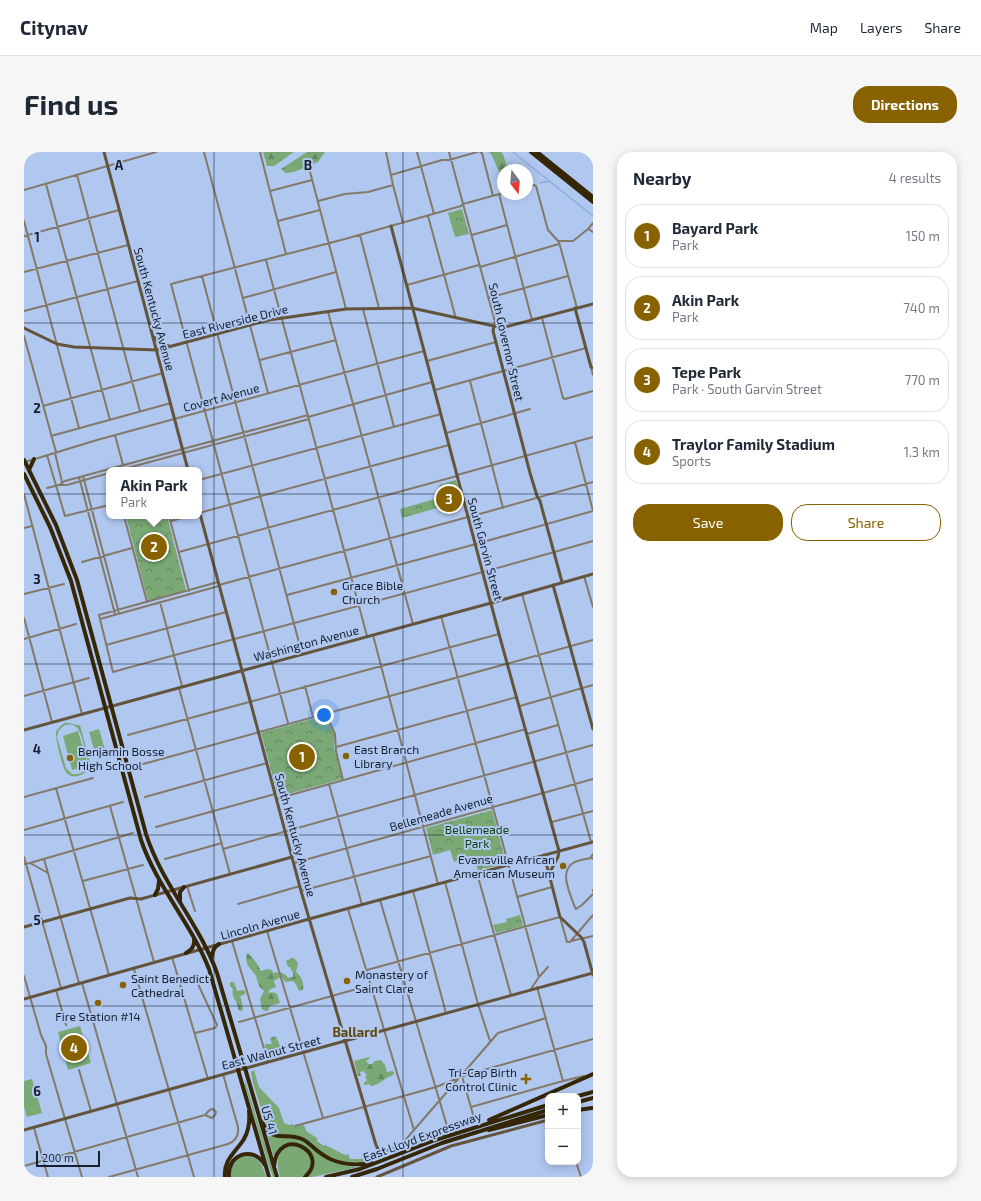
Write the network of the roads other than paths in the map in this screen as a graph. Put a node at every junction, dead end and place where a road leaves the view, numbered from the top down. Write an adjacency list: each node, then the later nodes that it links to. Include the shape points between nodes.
1 (104, 152): 14 (street, South Kentucky Avenue)
2 (156, 152): 14 (street)
3 (204, 152): 59 (street)
4 (260, 152): 23 (street)
5 (386, 152): 17 (street)
6 (417, 152): 15 (street)
7 (449, 152): 12 (street, South Governor Street)
8 (477, 152): 12 (street)
9 (480, 152): 25 (street)
10 (531, 152): 29 (highway)
11 (537, 152): 26 (highway)
12 (451, 159): 15 (street); 30 (street, South Governor Street)
13 (308, 164): 18 (street)
14 (108, 166): 16 (street); 31 (street, South Kentucky Avenue)
15 (421, 166): 17 (street); 33 (street)
16 (77, 175): 19 (street); 35 (street)
17 (391, 175): 20 (street)
18 (312, 180): 23 (street); 28 (street)
19 (46, 184): 22 (street); 42 (street)
20 (393, 185): 28 (street); 38 (street)
21 (533, 185): 49 (street, via 536,186 549,231)
22 (24, 190)
23 (270, 191): 37 (street)
24 (497, 195): 25 (street)
25 (493, 196): 30 (street)
26 (593, 197)
27 (501, 200): 40 (street)
28 (318, 201): 32 (street)
29 (593, 202)
30 (463, 204): 33 (street); 47 (street, South Governor Street)
31 (119, 210): 35 (street); 52 (street, South Kentucky Avenue)
32 (320, 210): 37 (street); 50 (street)
33 (434, 214): 34 (street)
34 (428, 216): 38 (street); 63 (street)
35 (88, 218): 42 (street); 53 (street)
36 (24, 220): 46 (street)
37 (278, 221): 54 (street)
38 (403, 223): 41 (street)
39 (593, 223): 43 (street)
40 (507, 225): 47 (street); 55 (street)
41 (391, 226): 45 (street); 67 (street, South Garvin Street)
42 (58, 227): 46 (street); 57 (street)
43 (588, 229): 44 (street); 49 (street, via 573,242)
44 (593, 232)
45 (360, 234): 50 (street); 76 (street)
46 (28, 235): 48 (street); 60 (street)
47 (471, 235): 58 (street, South Governor Street)
48 (24, 236)
49 (558, 241): 51 (street)
50 (329, 243): 54 (street); 62 (street)
51 (559, 244): 55 (street); 65 (street)
52 (128, 245): 53 (street); 66 (street, South Kentucky Avenue)
53 (98, 253): 57 (street); 68 (street)
54 (286, 254): 56 (street)
55 (516, 257): 58 (street); 69 (street)
56 (266, 260): 59 (street); 70 (street)
57 (67, 261): 60 (street); 71 (street)
58 (480, 266): 63 (street); 73 (street, South Governor Street)
59 (234, 267): 64 (street); 72 (street)
60 (37, 269): 61 (street); 74 (street)
61 (24, 272)
62 (336, 272): 70 (street); 79 (street)
63 (444, 275): 67 (street); 83 (street)
64 (202, 276): 91 (street); 94 (street, via 171,284)
65 (568, 276): 69 (street); 78 (street)
66 (138, 280): 68 (street); 90 (street, South Kentucky Avenue)
67 (406, 285): 77 (street, South Garvin Street)
68 (107, 288): 71 (street); 100 (street)
69 (524, 288): 73 (street); 86 (street)
70 (274, 289): 72 (street); 84 (street)
71 (76, 296): 74 (street); 98 (street)
72 (243, 298): 87 (street)
73 (488, 298): 88 (street, South Governor Street)
74 (46, 304): 81 (street); 96 (street)
75 (593, 304): 78 (street, East Riverside Drive)
76 (380, 308): 77 (street, East Riverside Drive); 80 (street, East Riverside Drive)
77 (412, 308): 83 (street, East Riverside Drive); 102 (street, South Garvin Street)
78 (576, 308): 85 (street, East Riverside Drive); 99 (street)
79 (346, 309): 80 (street, East Riverside Drive); 82 (street, East Riverside Drive)
80 (363, 309): 107 (street)
81 (24, 311)
82 (328, 312): 84 (street, East Riverside Drive); 93 (street)
83 (454, 317): 88 (street, East Riverside Drive)
84 (282, 318): 87 (street, East Riverside Drive); 103 (street)
85 (542, 318): 86 (street, East Riverside Drive); 104 (street)
86 (532, 320): 88 (street, East Riverside Drive, via 505,327)
87 (250, 325): 91 (street, East Riverside Drive); 105 (street)
88 (494, 326): 95 (street, South Governor Street)
89 (24, 328): 96 (street, East Riverside Drive)
90 (152, 334): 97 (street, via 163,345); 101 (street, South Kentucky Avenue)
91 (217, 334): 94 (street, East Riverside Drive); 124 (street)
92 (24, 336): 126 (street)
93 (336, 340): 103 (street); 111 (street)
94 (187, 342): 97 (street, East Riverside Drive); 129 (street)
95 (496, 342): 106 (street); 109 (street, South Governor Street)
96 (57, 344): 98 (street, East Riverside Drive); 122 (street)
97 (177, 345): 101 (street, East Riverside Drive)
98 (90, 348): 100 (street, East Riverside Drive); 117 (street)
99 (586, 348): 104 (street); 108 (street)
100 (123, 349): 101 (street, East Riverside Drive); 113 (street)
101 (157, 350): 110 (street, South Kentucky Avenue)
102 (424, 351): 106 (street, South Garvin Street); 107 (street, Covert Avenue)
103 (291, 352): 105 (street); 116 (street)
104 (552, 357): 109 (street); 119 (street, via 563,398)
105 (259, 360): 120 (street)
106 (427, 361): 115 (street, South Garvin Street)
107 (377, 364): 111 (street, Covert Avenue); 121 (street)
108 (592, 367): 112 (street)
109 (503, 371): 114 (street); 130 (street, South Governor Street)
110 (163, 373): 113 (street); 123 (street, South Kentucky Avenue)
111 (345, 373): 116 (street, Covert Avenue); 125 (street)
112 (593, 375)
113 (132, 381): 117 (street); 128 (street)
114 (469, 381): 118 (street); 135 (street)
115 (432, 382): 118 (street, South Garvin Street); 121 (street)
116 (300, 385): 120 (street, Covert Avenue); 132 (street)
117 (101, 390): 122 (street); 134 (street)
118 (434, 390): 131 (street, South Garvin Street)
119 (593, 391)
120 (268, 393): 124 (street, Covert Avenue)
121 (386, 395): 125 (street); 136 (street)
122 (71, 398): 126 (street); 137 (street)
123 (170, 403): 128 (street); 133 (street, South Kentucky Avenue)
124 (235, 403): 129 (street, Covert Avenue); 139 (street)
125 (353, 404): 132 (street); 141 (street)
126 (43, 406): 142 (street)
127 (530, 409): 130 (street)
128 (140, 411): 134 (street)
129 (205, 411): 133 (street, Covert Avenue); 144 (street)
130 (515, 413): 135 (street); 152 (street, South Governor Street)
131 (441, 414): 136 (street); 138 (street, South Garvin Street)
132 (308, 417): 139 (street); 148 (street)
133 (175, 419): 140 (street, Covert Avenue); 149 (street, South Kentucky Avenue)
134 (110, 420): 137 (street)
135 (480, 423): 138 (street); 157 (street)
136 (394, 427): 141 (street)
137 (79, 428): 142 (street)
138 (446, 433): 147 (street, South Garvin Street)
139 (244, 434): 144 (street); 146 (street); 156 (street)
140 (115, 435): 150 (street, Covert Avenue); 155 (street)
141 (362, 435): 148 (street); 161 (street)
142 (51, 436): 150 (street)
143 (593, 437): 145 (street)
144 (213, 441): 146 (street); 149 (street)
145 (574, 442): 152 (street); 176 (street)
146 (214, 444): 149 (street); 166 (street)
147 (449, 445): 161 (street); 168 (street, South Garvin Street)
148 (316, 448): 156 (street); 171 (street)
149 (183, 451): 155 (street); 159 (street); 160 (street, South Kentucky Avenue)
150 (55, 452): 151 (street, Covert Avenue); 175 (street)
151 (47, 455): 153 (street, Covert Avenue); 177 (street)
152 (526, 456): 157 (street); 182 (street, South Governor Street)
153 (34, 459): 154 (street, Covert Avenue); 163 (highway)
154 (24, 461): 163 (highway, US 41)
155 (123, 465): 158 (street)
156 (252, 465): 166 (street); 180 (street)
157 (492, 465): 168 (street); 185 (street)
158 (116, 467)
159 (131, 467)
160 (187, 467)
161 (370, 467): 171 (street); 181 (street)
162 (106, 470): 167 (street)
163 (29, 471): 252 (highway, US 41, via 50,511 69,557)
164 (24, 474): 254 (highway, US 41, via 64,562)
165 (106, 474): 172 (street)
166 (221, 474): 170 (street); 183 (street)
167 (83, 476): 169 (street); 172 (street)
168 (457, 476): 181 (street); 191 (street, South Garvin Street)
169 (79, 477): 173 (street); 175 (street)
170 (202, 479)
171 (324, 479): 180 (street); 189 (street)
172 (84, 480): 173 (street); 186 (street)
173 (80, 481): 175 (street); 187 (street)
174 (593, 482): 176 (street)
175 (63, 483): 177 (street)
176 (586, 484): 182 (street); 190 (street)
177 (55, 486): 178 (street); 187 (street, via 65,516)
178 (47, 488)
179 (24, 495): 197 (street)
180 (260, 497): 183 (street); 199 (street)
181 (379, 498): 189 (street); 201 (street)
182 (538, 498): 185 (street); 196 (street, South Governor Street)
183 (230, 505): 188 (street); 200 (street)
184 (106, 506): 186 (street)
185 (503, 508): 191 (street)
186 (91, 509): 187 (street); 209 (street)
187 (88, 510): 210 (street)
188 (202, 511)
189 (333, 511): 199 (street); 206 (street)
190 (593, 511): 196 (street)
191 (468, 517): 201 (street); 204 (street, South Garvin Street)
192 (125, 519): 205 (street)
193 (178, 519): 195 (street)
194 (201, 519): 203 (street, South Kentucky Avenue)
195 (170, 521): 207 (street)
196 (547, 524): 204 (street); 208 (street, South Governor Street)
197 (32, 526): 198 (street); 223 (street)
198 (24, 528)
199 (268, 528): 200 (street); 213 (street)
200 (238, 536): 203 (street); 217 (street)
201 (390, 538): 206 (street); 212 (street)
202 (593, 540): 208 (street)
203 (208, 544): 207 (street); 221 (street, South Kentucky Avenue)
204 (476, 544): 212 (street); 214 (street, South Garvin Street)
205 (132, 548): 209 (street); 232 (street)
206 (344, 551): 213 (street); 218 (street)
207 (179, 552): 224 (street)
208 (554, 552): 214 (street); 219 (street, South Governor Street)
209 (104, 556): 210 (street); 235 (street)
210 (100, 557): 211 (street); 237 (street)
211 (82, 562)
212 (397, 565): 218 (street); 225 (street)
213 (279, 569): 217 (street); 228 (street)
214 (483, 572): 225 (street); 231 (street, South Garvin Street)
215 (593, 574): 216 (street, Washington Avenue)
216 (584, 576): 219 (street, Washington Avenue); 234 (street)
217 (249, 577): 221 (street); 245 (street)
218 (351, 578): 228 (street); 233 (street)
219 (562, 582): 222 (street, Washington Avenue)
220 (64, 584): 223 (street)
221 (219, 584): 224 (street); 236 (street, South Kentucky Avenue)
222 (553, 585): 227 (street, Washington Avenue); 257 (street)
223 (49, 588): 226 (street); 244 (street)
224 (189, 592): 229 (street); 230 (street)
225 (404, 593): 233 (street); 242 (street)
226 (24, 594)
227 (522, 594): 231 (street, Washington Avenue); 260 (street)
228 (287, 595): 240 (street)
229 (159, 599): 230 (street); 232 (street)
230 (160, 602): 232 (street); 243 (street)
231 (491, 603): 238 (street, Washington Avenue); 247 (street, South Garvin Street)
232 (147, 604): 235 (street)
233 (358, 606): 240 (street); 248 (street)
234 (593, 607)
235 (118, 612): 237 (street)
236 (226, 612): 243 (street); 251 (street, South Kentucky Avenue)
237 (115, 613): 255 (street, via 99,617)
238 (441, 616): 242 (street, Washington Avenue); 256 (street)
239 (24, 618): 249 (street)
240 (294, 623): 245 (street); 258 (street)
241 (76, 624): 244 (street)
242 (413, 624): 246 (street, Washington Avenue)
243 (167, 628): 255 (street); 259 (street)
244 (60, 629): 249 (street); 267 (street)
245 (263, 631): 251 (street); 261 (street)
246 (373, 634): 248 (street, Washington Avenue); 263 (street)
247 (499, 634): 256 (street); 262 (street, South Garvin Street)
248 (367, 636): 258 (street, Washington Avenue)
249 (29, 637): 250 (street); 272 (street)
250 (24, 639)
251 (233, 639): 259 (street); 264 (street, South Kentucky Avenue)
252 (94, 640): 254 (highway, via 90,637); 279 (highway, US 41)
253 (593, 640): 257 (street)
254 (88, 641): 281 (highway, US 41)
255 (106, 645): 259 (street, via 113,672)
256 (449, 647): 263 (street); 266 (street)
257 (570, 647): 260 (street); 271 (street)
258 (302, 654): 261 (street, Washington Avenue)
259 (174, 655): 270 (street)
260 (539, 656): 262 (street); 277 (street)
261 (272, 662): 264 (street, Washington Avenue); 273 (street)
262 (508, 664): 266 (street); 276 (street, South Garvin Street)
263 (381, 666): 269 (street); 275 (street)
264 (241, 670): 270 (street, Washington Avenue); 278 (street, South Kentucky Avenue)
265 (89, 678): 267 (street)
266 (458, 678): 275 (street); 282 (street)
267 (74, 682): 272 (street); 284 (street)
268 (593, 685): 271 (street)
269 (305, 686): 273 (street); 285 (street)
270 (180, 687): 279 (street, Washington Avenue); 286 (street)
271 (582, 688): 277 (street); 293 (street)
272 (43, 691): 274 (street); 287 (street)
273 (280, 693): 278 (street); 288 (street)
274 (24, 696)
275 (389, 696): 283 (street); 292 (street)
276 (517, 697): 280 (street, South Garvin Street); 282 (street)
277 (551, 697): 280 (street); 289 (street)
278 (250, 701): 286 (street); 294 (street, South Kentucky Avenue)
279 (111, 706): 281 (street, Washington Avenue); 317 (highway, US 41)
280 (520, 706): 290 (street, South Garvin Street)
281 (105, 707): 284 (street, Washington Avenue); 319 (highway, US 41)
282 (467, 711): 292 (street); 297 (street)
283 (328, 713): 285 (street); 299 (street, via 335,734)
284 (82, 714): 287 (street, Washington Avenue)
285 (313, 717): 288 (street)
286 (187, 718): 296 (street); 300 (street)
287 (52, 722): 291 (street, Washington Avenue)
288 (288, 724): 294 (street)
289 (558, 725): 295 (street); 301 (street)
290 (526, 729): 295 (street, South Garvin Street); 297 (street)
291 (24, 730)
292 (398, 730): 299 (street); 303 (street)
293 (593, 730)
294 (258, 732): 300 (street); 304 (street, South Kentucky Avenue)
295 (527, 734): 302 (street, South Garvin Street)
296 (128, 735)
297 (476, 743): 303 (street); 306 (street)
298 (593, 745): 301 (street)
299 (336, 747): 310 (street)
300 (196, 749): 305 (street); 309 (street)
301 (566, 753): 302 (street); 312 (street)
302 (534, 761): 306 (street); 314 (street, South Garvin Street)
303 (406, 762): 310 (street); 316 (street)
304 (267, 763): 309 (street); 315 (street, South Kentucky Avenue)
305 (136, 766)
306 (484, 775): 316 (street); 324 (street)
307 (93, 778): 313 (street)
308 (593, 779): 312 (street, Bellemeade Avenue)
309 (204, 780): 320 (street); 326 (street)
310 (343, 780): 311 (street)
311 (329, 784): 321 (street); 328 (street)
312 (574, 784): 314 (street, Bellemeade Avenue); 327 (street)
313 (56, 788): 318 (street); 329 (street)
314 (543, 793): 324 (street, Bellemeade Avenue); 330 (street, South Garvin Street)
315 (275, 794): 321 (street, South Kentucky Avenue); 326 (street)
316 (415, 795): 328 (street); 331 (street)
317 (135, 796): 319 (highway, via 133,800); 369 (highway, US 41, via 151,850)
318 (24, 797)
319 (129, 797): 363 (highway, US 41, via 142,844)
320 (145, 797)
321 (276, 798): 334 (street, South Kentucky Avenue)
322 (123, 802): 323 (street)
323 (110, 806): 329 (street); 336 (street)
324 (493, 807): 331 (street, Bellemeade Avenue); 354 (street)
325 (593, 811): 327 (street)
326 (213, 812): 332 (street); 338 (street)
327 (582, 814): 330 (street); 337 (street)
328 (338, 817): 334 (street); 339 (street)
329 (65, 819): 333 (street); 341 (street)
330 (552, 822): 342 (street, South Garvin Street)
331 (423, 826): 339 (street, Bellemeade Avenue); 345 (street)
332 (156, 827)
333 (24, 830)
334 (285, 832): 340 (street); 347 (street, South Kentucky Avenue)
335 (133, 833): 336 (street)
336 (119, 837): 341 (street); 356 (street)
337 (592, 842): 342 (street, Lincoln Avenue)
338 (222, 843): 340 (street); 349 (street)
339 (347, 848): 353 (street, Bellemeade Avenue); 361 (street)
340 (223, 849): 359 (street)
341 (74, 850): 348 (street); 362 (street)
342 (559, 851): 344 (street, Lincoln Avenue); 360 (street)
343 (593, 854): 350 (street)
344 (544, 855): 354 (street, Lincoln Avenue); 360 (street)
345 (431, 856): 361 (street); 365 (street)
346 (24, 857): 351 (street)
347 (292, 857): 353 (street, South Kentucky Avenue); 359 (street)
348 (44, 859): 352 (street); 357 (street)
349 (164, 859)
350 (592, 859): 373 (street, via 572,864 566,876 576,909)
351 (25, 863): 352 (street); 388 (street)
352 (30, 863): 357 (street)
353 (294, 863): 367 (street, South Kentucky Avenue)
354 (509, 864): 358 (street, Lincoln Avenue); 375 (street)
355 (143, 865): 356 (street)
356 (128, 869): 362 (street); 376 (street)
357 (48, 873): 385 (street)
358 (477, 873): 364 (street, Lincoln Avenue); 393 (street)
359 (230, 874): 366 (street)
360 (549, 874): 368 (street)
361 (354, 877): 370 (street); 380 (street)
362 (83, 881): 381 (street)
363 (159, 881): 372 (highway, US 41); 374 (highway)
364 (445, 882): 365 (street, Lincoln Avenue); 400 (street)
365 (438, 884): 371 (street, Lincoln Avenue)
366 (185, 886): 369 (street); 378 (highway, via 180,894); 383 (street)
367 (300, 886): 370 (street, South Kentucky Avenue); 379 (street)
368 (552, 887): 375 (street); 386 (street)
369 (172, 890): 372 (street); 378 (highway, US 41)
370 (301, 891): 387 (street, South Kentucky Avenue)
371 (413, 891): 377 (street, Lincoln Avenue); 404 (street)
372 (166, 892): 374 (street); 395 (highway, US 41)
373 (593, 892)
374 (155, 895): 376 (street)
375 (517, 897): 390 (street)
376 (136, 899): 381 (street, via 130,898); 407 (street)
377 (380, 900): 380 (street, Lincoln Avenue); 408 (street)
378 (180, 903): 401 (highway, US 41)
379 (238, 904)
380 (362, 905): 382 (street, Lincoln Avenue)
381 (90, 909): 385 (street); 413 (street)
382 (348, 909): 387 (street, Lincoln Avenue); 411 (street)
383 (195, 911)
384 (593, 915): 392 (street)
385 (60, 917): 388 (street); 416 (street)
386 (560, 917): 390 (street); 392 (street); 398 (street, via 567,942)
387 (309, 919): 391 (street, Lincoln Avenue); 424 (street, South Kentucky Avenue)
388 (42, 922): 389 (street); 420 (street)
389 (24, 927)
390 (525, 927): 393 (street); 415 (street)
391 (267, 931): 397 (street, Lincoln Avenue); 428 (street)
392 (577, 933): 396 (street); 398 (street)
393 (494, 935): 400 (street); 423 (street)
394 (593, 936): 396 (street)
395 (193, 937): 402 (highway, US 41); 403 (highway, via 193,948)
396 (582, 939): 398 (street); 412 (street)
397 (232, 941): 399 (street, Lincoln Avenue); 430 (street)
398 (570, 942)
399 (219, 944): 401 (street, Lincoln Avenue); 406 (highway, via 212,951)
400 (462, 944): 404 (street); 427 (street)
401 (206, 948): 402 (street, Lincoln Avenue); 406 (highway, US 41)
402 (200, 950): 403 (street, Lincoln Avenue); 445 (highway, US 41, via 212,978)
403 (186, 953): 405 (street, Lincoln Avenue)
404 (430, 953): 408 (street); 429 (street)
405 (172, 957): 407 (street, Lincoln Avenue); 436 (street)
406 (212, 960): 443 (highway, US 41)
407 (154, 962): 410 (street, Lincoln Avenue)
408 (398, 962): 411 (street); 432 (street)
409 (548, 967): 415 (street)
410 (134, 968): 413 (street, Lincoln Avenue); 454 (street)
411 (367, 970): 418 (street)
412 (593, 974): 419 (street, East Walnut Street)
413 (109, 975): 416 (street, Lincoln Avenue)
414 (24, 976): 425 (street)
415 (539, 977): 421 (street)
416 (81, 983): 420 (street, Lincoln Avenue); 461 (street)
417 (198, 984): 436 (street, via 217,1026)
418 (371, 985): 424 (street); 435 (street)
419 (537, 987): 421 (street, East Walnut Street); 431 (street)
420 (61, 988): 422 (street, Lincoln Avenue)
421 (531, 989): 423 (street, East Walnut Street)
422 (56, 990): 425 (street, Lincoln Avenue); 434 (street)
423 (511, 995): 427 (street, East Walnut Street)
424 (332, 996): 428 (street); 438 (street, South Kentucky Avenue)
425 (30, 997): 426 (street, Lincoln Avenue); 473 (street)
426 (24, 999)
427 (478, 1004): 429 (street, East Walnut Street); 439 (street)
428 (290, 1008): 430 (street); 441 (street)
429 (446, 1013): 432 (street, East Walnut Street)
430 (254, 1017): 433 (street); 442 (street)
431 (546, 1018): 439 (street, via 498,1033); 440 (street)
432 (416, 1021): 435 (street, East Walnut Street); 452 (street)
433 (239, 1022)
434 (66, 1026)
435 (384, 1030): 438 (street, East Walnut Street); 457 (street)
436 (195, 1033): 450 (street)
437 (593, 1040): 440 (street)
438 (345, 1041): 441 (street, East Walnut Street); 463 (street, South Kentucky Avenue)
439 (490, 1041): 449 (street)
440 (555, 1050): 448 (street); 451 (street)
441 (303, 1052): 442 (street, East Walnut Street); 472 (street)
442 (268, 1062): 443 (street, East Walnut Street)
443 (245, 1068): 445 (street, East Walnut Street); 466 (highway, US 41 / US 41)
444 (79, 1070): 469 (street)
445 (239, 1070): 446 (street, East Walnut Street); 453 (highway, US 41)
446 (223, 1074): 450 (street, East Walnut Street); 487 (street, via 239,1129 236,1138 233,1142)
447 (593, 1074): 451 (street); 479 (highway)
448 (462, 1076): 449 (street); 464 (street)
449 (458, 1077): 452 (street); 459 (street)
450 (208, 1078): 454 (street, East Walnut Street)
451 (563, 1081): 464 (street)
452 (436, 1087): 457 (street); 459 (street)
453 (244, 1089): 502 (highway, via 249,1127 244,1140 227,1161); 504 (highway, US 41)
454 (169, 1090): 461 (street, East Walnut Street); 475 (street)
455 (593, 1092): 456 (highway)
456 (581, 1095)
457 (404, 1096): 463 (street); 482 (street)
458 (593, 1098): 460 (highway)
459 (440, 1100): 478 (street); 482 (street)
460 (581, 1101)
461 (117, 1104): 469 (street, East Walnut Street); 484 (street)
462 (545, 1105): 479 (highway, East Lloyd Expressway)
463 (365, 1106): 472 (street); 485 (street, South Kentucky Avenue, via 377,1147 382,1152)
464 (471, 1107): 476 (street, via 474,1118)
465 (592, 1107): 467 (highway)
466 (257, 1109): 488 (highway, via 266,1129 272,1135 300,1138 337,1162 358,1165); 493 (highway, US 41 / US 41)
467 (581, 1109)
468 (545, 1111): 483 (highway, East Lloyd Expressway)
469 (91, 1112): 473 (street, East Walnut Street)
470 (205, 1115): 470 (street, via 211,1109 216,1112 210,1118); 475 (street)
471 (545, 1116): 483 (highway)
472 (323, 1118): 477 (street)
473 (65, 1119): 480 (street, East Walnut Street); 486 (street)
474 (545, 1121): 496 (street, via 451,1146)
475 (178, 1122): 484 (street); 487 (street)
476 (461, 1122)
477 (295, 1126)
478 (447, 1126)
479 (479, 1126): 488 (highway, East Lloyd Expressway, via 431,1141)
480 (34, 1128): 481 (street, East Walnut Street); 489 (street)
481 (24, 1130)
482 (414, 1130): 485 (street, via 401,1145)
483 (477, 1132): 494 (highway, East Lloyd Expressway, via 430,1147)
484 (126, 1137): 486 (street); 492 (street)
485 (391, 1149)
486 (75, 1152): 489 (street); 498 (street)
487 (188, 1155): 492 (street); 501 (street)
488 (386, 1160): 507 (highway, East Lloyd Expressway)
489 (43, 1161): 491 (street); 497 (street)
490 (577, 1165): 511 (street)
491 (24, 1166)
492 (136, 1170): 499 (street); 500 (street)
493 (275, 1171): 505 (highway, US 41 / US 41); 506 (highway, via 275,1160 279,1152 287,1146 303,1146 311,1158 310,1173)
494 (363, 1174): 508 (highway, East Lloyd Expressway); 509 (highway)
495 (593, 1174): 511 (street)
496 (385, 1175): 510 (street)
497 (48, 1177)
498 (82, 1177)
499 (109, 1177)
500 (138, 1177)
501 (194, 1177)
502 (224, 1177)
503 (229, 1177): 504 (highway, via 232,1163 239,1156 247,1154 262,1160)
504 (269, 1177)
505 (277, 1177)
506 (305, 1177)
507 (326, 1177)
508 (352, 1177)
509 (358, 1177)
510 (377, 1177)
511 (582, 1177)

